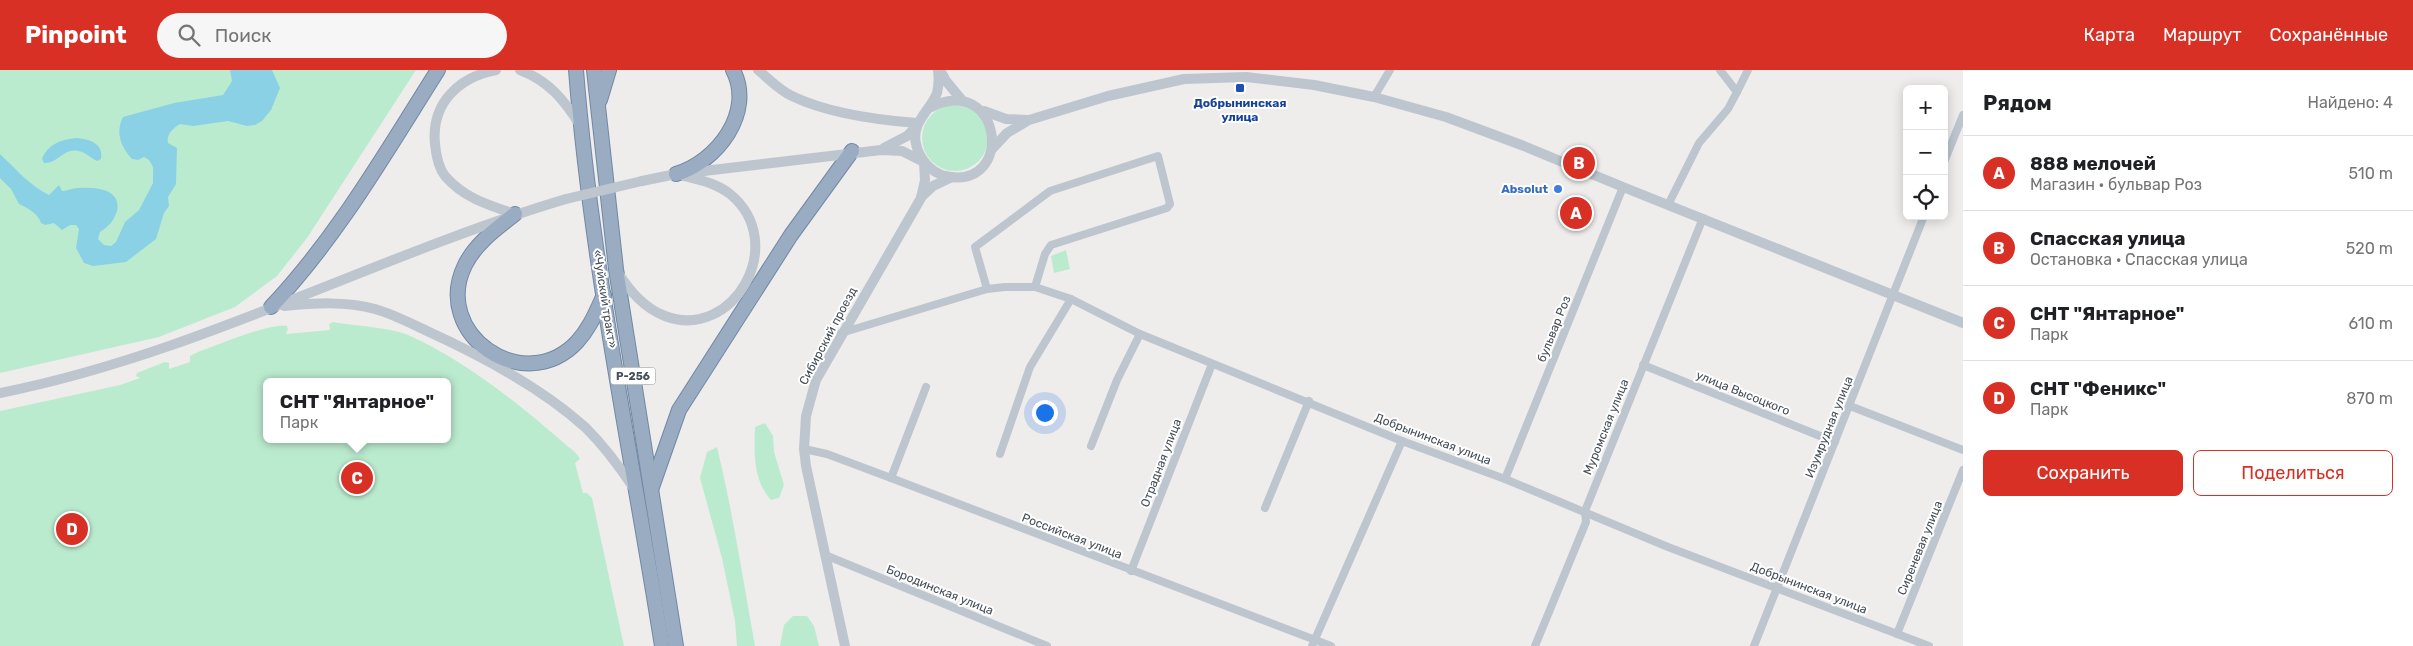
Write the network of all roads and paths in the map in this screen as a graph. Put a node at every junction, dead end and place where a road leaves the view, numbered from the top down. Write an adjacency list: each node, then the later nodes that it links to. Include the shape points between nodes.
1 (438, 70): 43 (highway, via 328,240)
2 (496, 70): 34 (street, via 468,78 444,102 436,120 436,155 444,174 458,189 486,205)
3 (520, 70): 23 (street, via 556,91)
4 (576, 70): 23 (highway, «Чуйский тракт» / Р-256)
5 (594, 70): 17 (highway, «Чуйский тракт» / Р-256)
6 (609, 70): 17 (highway)
7 (733, 70): 29 (highway, via 738,86 736,121 716,148 693,167)
8 (758, 70): 22 (street, via 792,96 811,103)
9 (939, 70): 16 (street); 18 (street, via 938,88)
10 (1390, 70): 15 (street)
11 (1720, 70): 14 (street)
12 (1748, 70): 14 (street)
13 (1246, 74): 15 (street); 21 (street, via 1184,79 1108,96)
14 (1737, 92): 33 (street, via 1728,109 1699,143)
15 (1374, 97): 31 (street, via 1446,117)
16 (962, 99): 18 (street, via 945,100); 19 (street)
17 (598, 106): 37 (highway, «Чуйский тракт» / Р-256)
18 (929, 108): 22 (street)
19 (982, 110): 21 (street, via 1006,119); 24 (street, via 992,128)
20 (1963, 115): 27 (street)
21 (1029, 120): 24 (street, via 1007,133)
22 (917, 125): 25 (street, via 907,136); 28 (street, via 916,143)
23 (581, 126): 40 (highway, «Чуйский тракт» / Р-256)
24 (992, 149): 30 (street, via 977,170)
25 (881, 150): 26 (street); 28 (street, via 902,151)
26 (852, 152): 29 (street); 62 (highway, via 791,235 679,410)
27 (1948, 152)
28 (924, 162): 30 (street, via 936,172); 32 (street, Сибирский проезд)
29 (677, 174): 34 (street, bridge); 37 (street, via 709,182 744,208 752,224 755,243 752,273 745,285 736,297 714,312 693,319 674,318 664,316 642,302)
30 (952, 177): 32 (street, Сибирский проезд, via 933,186)
31 (1623, 187): 33 (street); 61 (street, бульвар Роз)
32 (921, 198): 45 (street, Сибирский проезд)
33 (1668, 205): 35 (street)
34 (515, 214): 40 (highway, via 480,243 460,278 458,309 469,331 479,342 511,362 544,362 576,343 592,321); 43 (street)
35 (1703, 218): 41 (street); 48 (street, Муромская улица)
36 (1922, 220): 41 (street, Изумрудная улица)
37 (616, 269): 62 (highway, «Чуйский тракт» / Р-256)
38 (1035, 287): 39 (street, Добрынинская улица); 39 (street, via 1051,245 1167,208 1170,204 1158,156 1050,191 974,247); 42 (street, Добрынинская улица)
39 (987, 289): 45 (street, Добрынинская улица)
40 (604, 295): 62 (highway, «Чуйский тракт» / Р-256)
41 (1894, 295): 44 (street); 52 (street, Изумрудная улица)
42 (1071, 299): 46 (street, Добрынинская улица); 58 (street, via 1030,367)
43 (271, 307): 50 (street, via 159,351); 62 (street, via 308,303 375,309 449,341 543,395 585,428)
44 (1963, 323)
45 (841, 333): 56 (street, Сибирский проезд, via 816,380 809,401)
46 (1140, 334): 47 (street, Добрынинская улица); 55 (street, via 1117,380)
47 (1212, 364): 51 (street, Добрынинская улица); 66 (street, Отрадная улица)
48 (1643, 365): 54 (street, улица Высоцкого); 64 (street, Муромская улица)
49 (926, 387): 60 (street)
50 (0, 393)
51 (1309, 401): 53 (street, Добрынинская улица); 63 (street)
52 (1850, 406): 54 (street, Изумрудная улица); 57 (street)
53 (1402, 441): 61 (street, Добрынинская улица); 69 (street)
54 (1835, 442): 67 (street, Изумрудная улица)
55 (1091, 446)
56 (804, 449): 60 (street, Российская улица); 65 (street, Сибирский проезд)
57 (1963, 450)
58 (1000, 454)
59 (1963, 470): 68 (street, Сиреневая улица)
60 (892, 478): 66 (street, Российская улица)
61 (1506, 479): 64 (street, Добрынинская улица)
62 (644, 492): 70 (highway, «Чуйский тракт» / Р-256); 71 (highway, «Чуйский тракт» / Р-256)
63 (1265, 508)
64 (1585, 511): 67 (street, Добрынинская улица); 75 (street, Муромская улица, via 1586,522)
65 (825, 555): 72 (street, Сибирский проезд); 73 (street, Бородинская улица)
66 (1131, 571): 69 (street, Российская улица)
67 (1777, 589): 68 (street, Добрынинская улица); 76 (street, Изумрудная улица)
68 (1897, 634): 77 (street, Добрынинская улица)
69 (1313, 643): 74 (street, Российская улица)
70 (662, 646)
71 (676, 646)
72 (845, 646)
73 (1047, 646)
74 (1331, 646)
75 (1535, 646)
76 (1754, 646)
77 (1929, 646)

